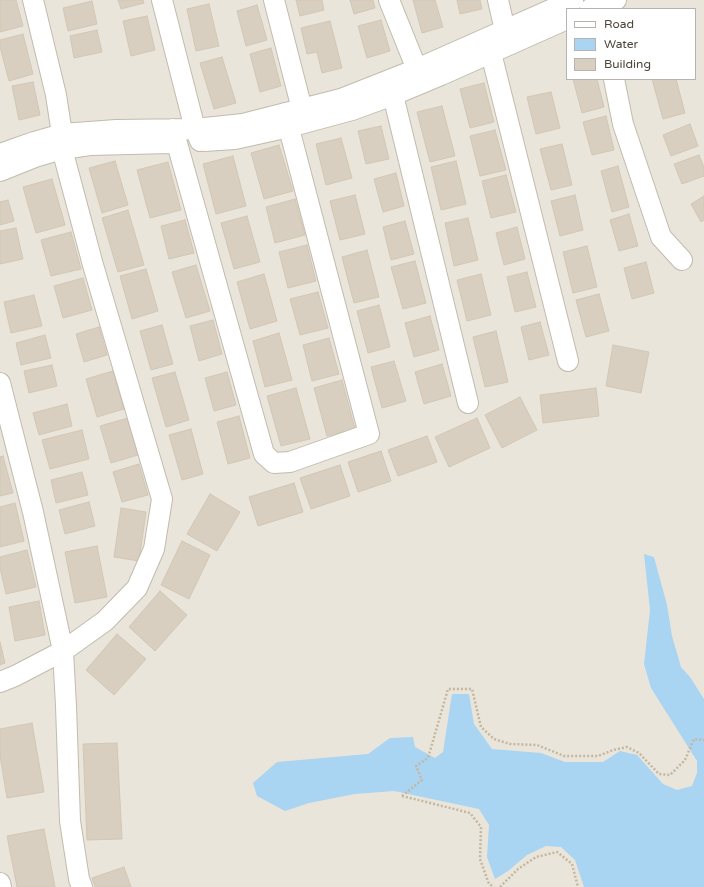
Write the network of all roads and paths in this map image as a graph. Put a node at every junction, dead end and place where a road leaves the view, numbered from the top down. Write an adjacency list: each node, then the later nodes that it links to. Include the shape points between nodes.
1 (33, 0): 16 (street, via 56,95)
2 (162, 0): 14 (street)
3 (274, 0): 13 (street)
4 (389, 0): 10 (street)
5 (498, 0): 8 (street)
6 (573, 0): 8 (street)
7 (566, 19): 8 (street)
8 (507, 38): 9 (street)
9 (488, 46): 10 (street); 20 (street)
10 (420, 76): 12 (street)
11 (614, 80): 19 (street, via 623,124 661,237)
12 (390, 88): 13 (street, via 341,99); 22 (street)
13 (295, 118): 14 (street, via 235,139); 15 (street, via 370,434 290,462 274,463 264,454)
14 (198, 135): 15 (street)
15 (175, 136): 16 (street, via 116,130)
16 (62, 142): 17 (street, via 34,142); 18 (street, via 35,157); 23 (street, via 93,265 162,499 154,549 137,588 105,621)
17 (0, 154)
18 (0, 171)
19 (682, 260)
20 (568, 361)
21 (0, 383): 23 (street, via 33,512)
22 (468, 403)
23 (63, 651): 24 (street); 28 (street, via 70,821)
24 (0, 682)
25 (704, 740): 29 (path, via 694,739 686,760 670,775 659,774 639,753 627,747 598,756 564,756 537,745 510,744 494,739 481,727 472,689 448,689 428,758 416,766 422,780 402,796 470,813 481,827 480,859 489,884)
26 (0, 882): 27 (street)
27 (1, 887)
28 (82, 887)
29 (494, 887)
30 (500, 887): 31 (path, via 518,869 536,857 557,852 572,864)
31 (578, 887)

